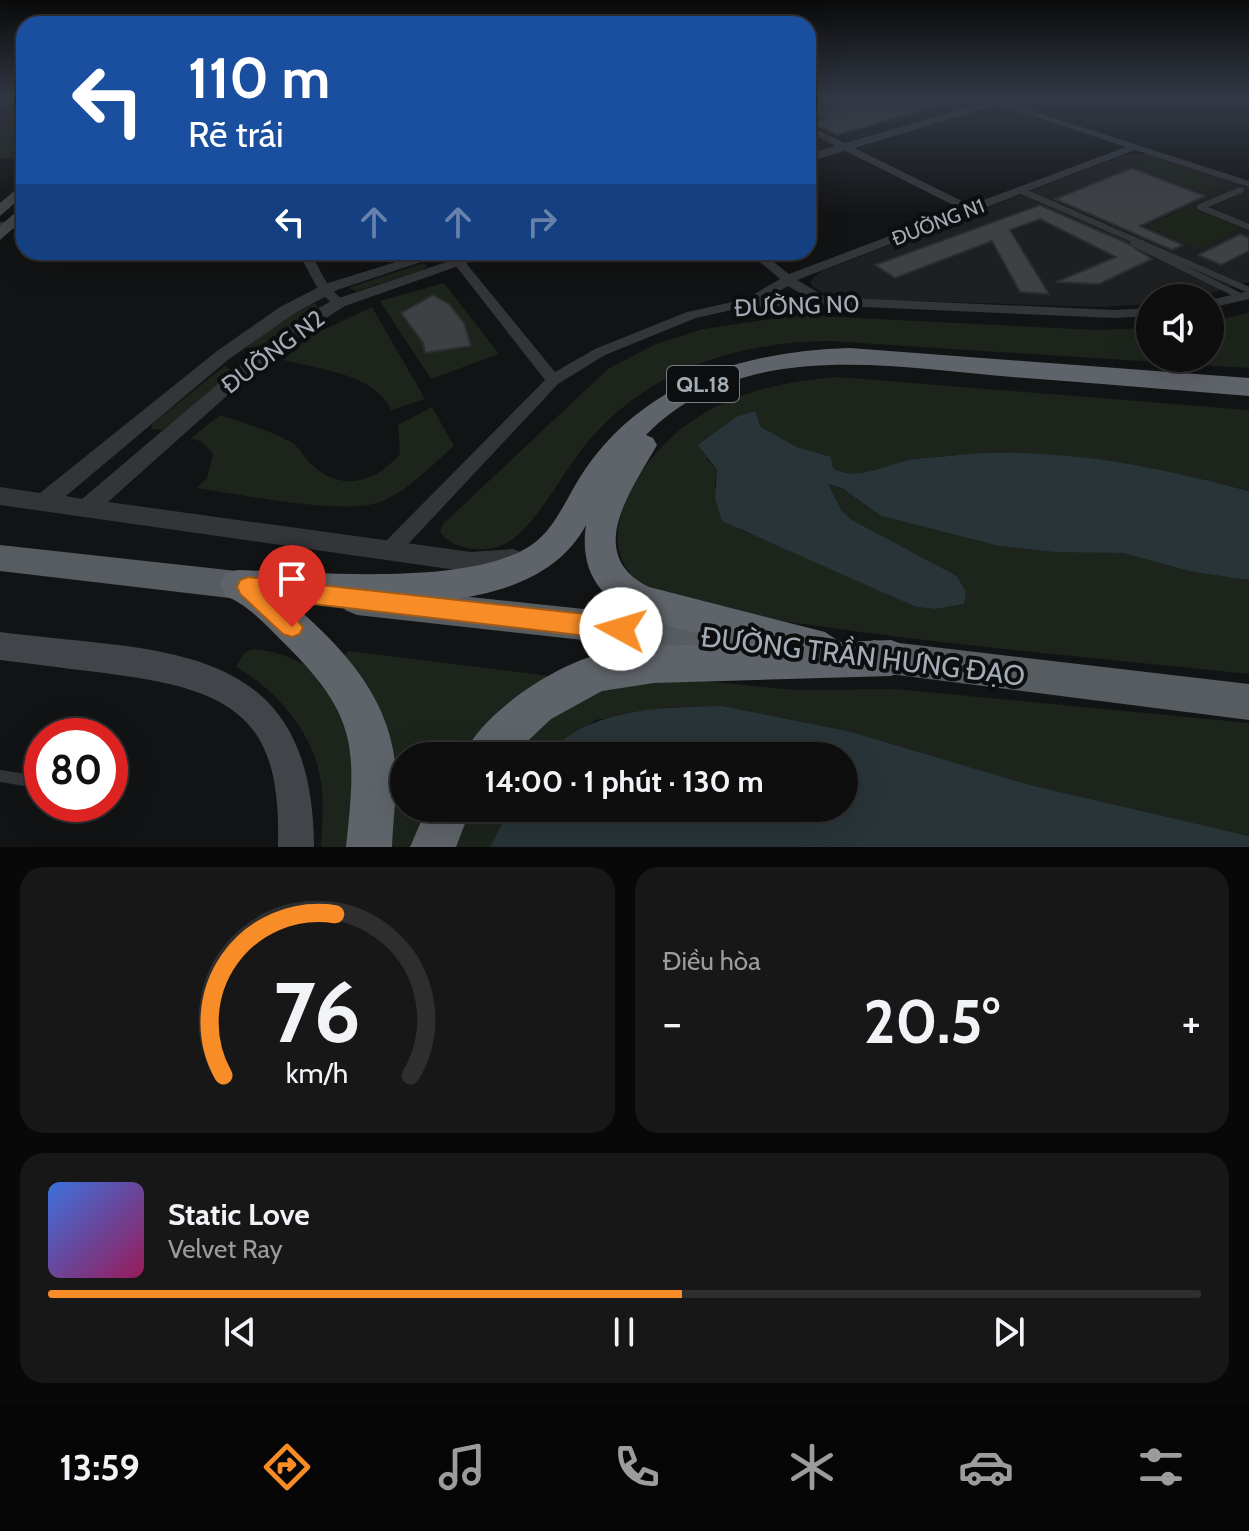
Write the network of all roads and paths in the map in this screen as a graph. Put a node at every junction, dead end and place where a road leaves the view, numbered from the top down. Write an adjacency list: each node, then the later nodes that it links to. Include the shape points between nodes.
1 (830, 139): 5 (street)
2 (856, 139): 5 (street)
3 (863, 139): 5 (street)
4 (1108, 139): 6 (street)
5 (841, 144): 7 (street); 8 (street); 11 (street)
6 (1135, 147): 9 (street); 10 (street, ĐƯỜNG N1)
7 (816, 148)
8 (816, 155)
9 (1245, 187): 12 (lane, via 1200,207)
10 (1022, 191): 11 (street, ĐƯỜNG N1); 20 (lane)
11 (971, 210): 18 (street, ĐƯỜNG N1)
12 (1249, 227)
13 (308, 260): 19 (street)
14 (432, 260): 19 (street, ĐƯỜNG N2)
15 (439, 260): 23 (street, ĐƯỜNG N2)
16 (455, 260): 28 (street)
17 (764, 260): 18 (street)
18 (788, 279): 22 (street, via 809,295); 24 (street, ĐƯỜNG N1)
19 (324, 289): 23 (street); 26 (street, ĐƯỜNG N2)
20 (1247, 294): 21 (street)
21 (1224, 300)
22 (837, 302): 24 (street, ĐƯỜNG N0); 25 (street, ĐƯỜNG N0)
23 (339, 303): 27 (street, ĐƯỜNG N2)
24 (745, 303): 28 (street, ĐƯỜNG N0, via 648,330)
25 (1136, 313)
26 (223, 355): 27 (street); 32 (street, ĐƯỜNG N2)
27 (253, 363): 33 (street, ĐƯỜNG N2)
28 (553, 380): 35 (street, ĐƯỜNG N0)
29 (1249, 387): 34 (highway, QL.18, via 850,356 756,364 696,387 645,419 603,465 574,523)
30 (1249, 402): 39 (highway, via 859,368 776,373 729,386 691,405 648,439 618,479 601,531 606,568 622,589 640,599)
31 (0, 496): 32 (street)
32 (45, 501): 33 (street)
33 (88, 507): 35 (street)
34 (555, 545): 35 (street, via 484,563); 37 (highway, QL.18, via 522,567 448,585)
35 (389, 551)
36 (0, 558): 37 (highway, ĐƯỜNG TRẦN HƯNG ĐẠO / QL.18)
37 (243, 586): 39 (highway, ĐƯỜNG TRẦN HƯNG ĐẠO / QL.18); 47 (highway, via 333,664 357,700 369,727 374,763)
38 (0, 646): 46 (main road, via 208,678 232,689 256,708 282,753 292,778)
39 (825, 650): 40 (highway, ĐƯỜNG TRẦN HƯNG ĐẠO / QL.18)
40 (891, 658): 41 (highway, ĐƯỜNG TRẦN HƯNG ĐẠO / QL.18); 42 (highway, via 654,665 597,673 537,705)
41 (1249, 702)
42 (497, 742)
43 (0, 776): 44 (lane)
44 (24, 780)
45 (443, 822): 48 (highway)
46 (296, 847)
47 (369, 847)
48 (433, 847)

